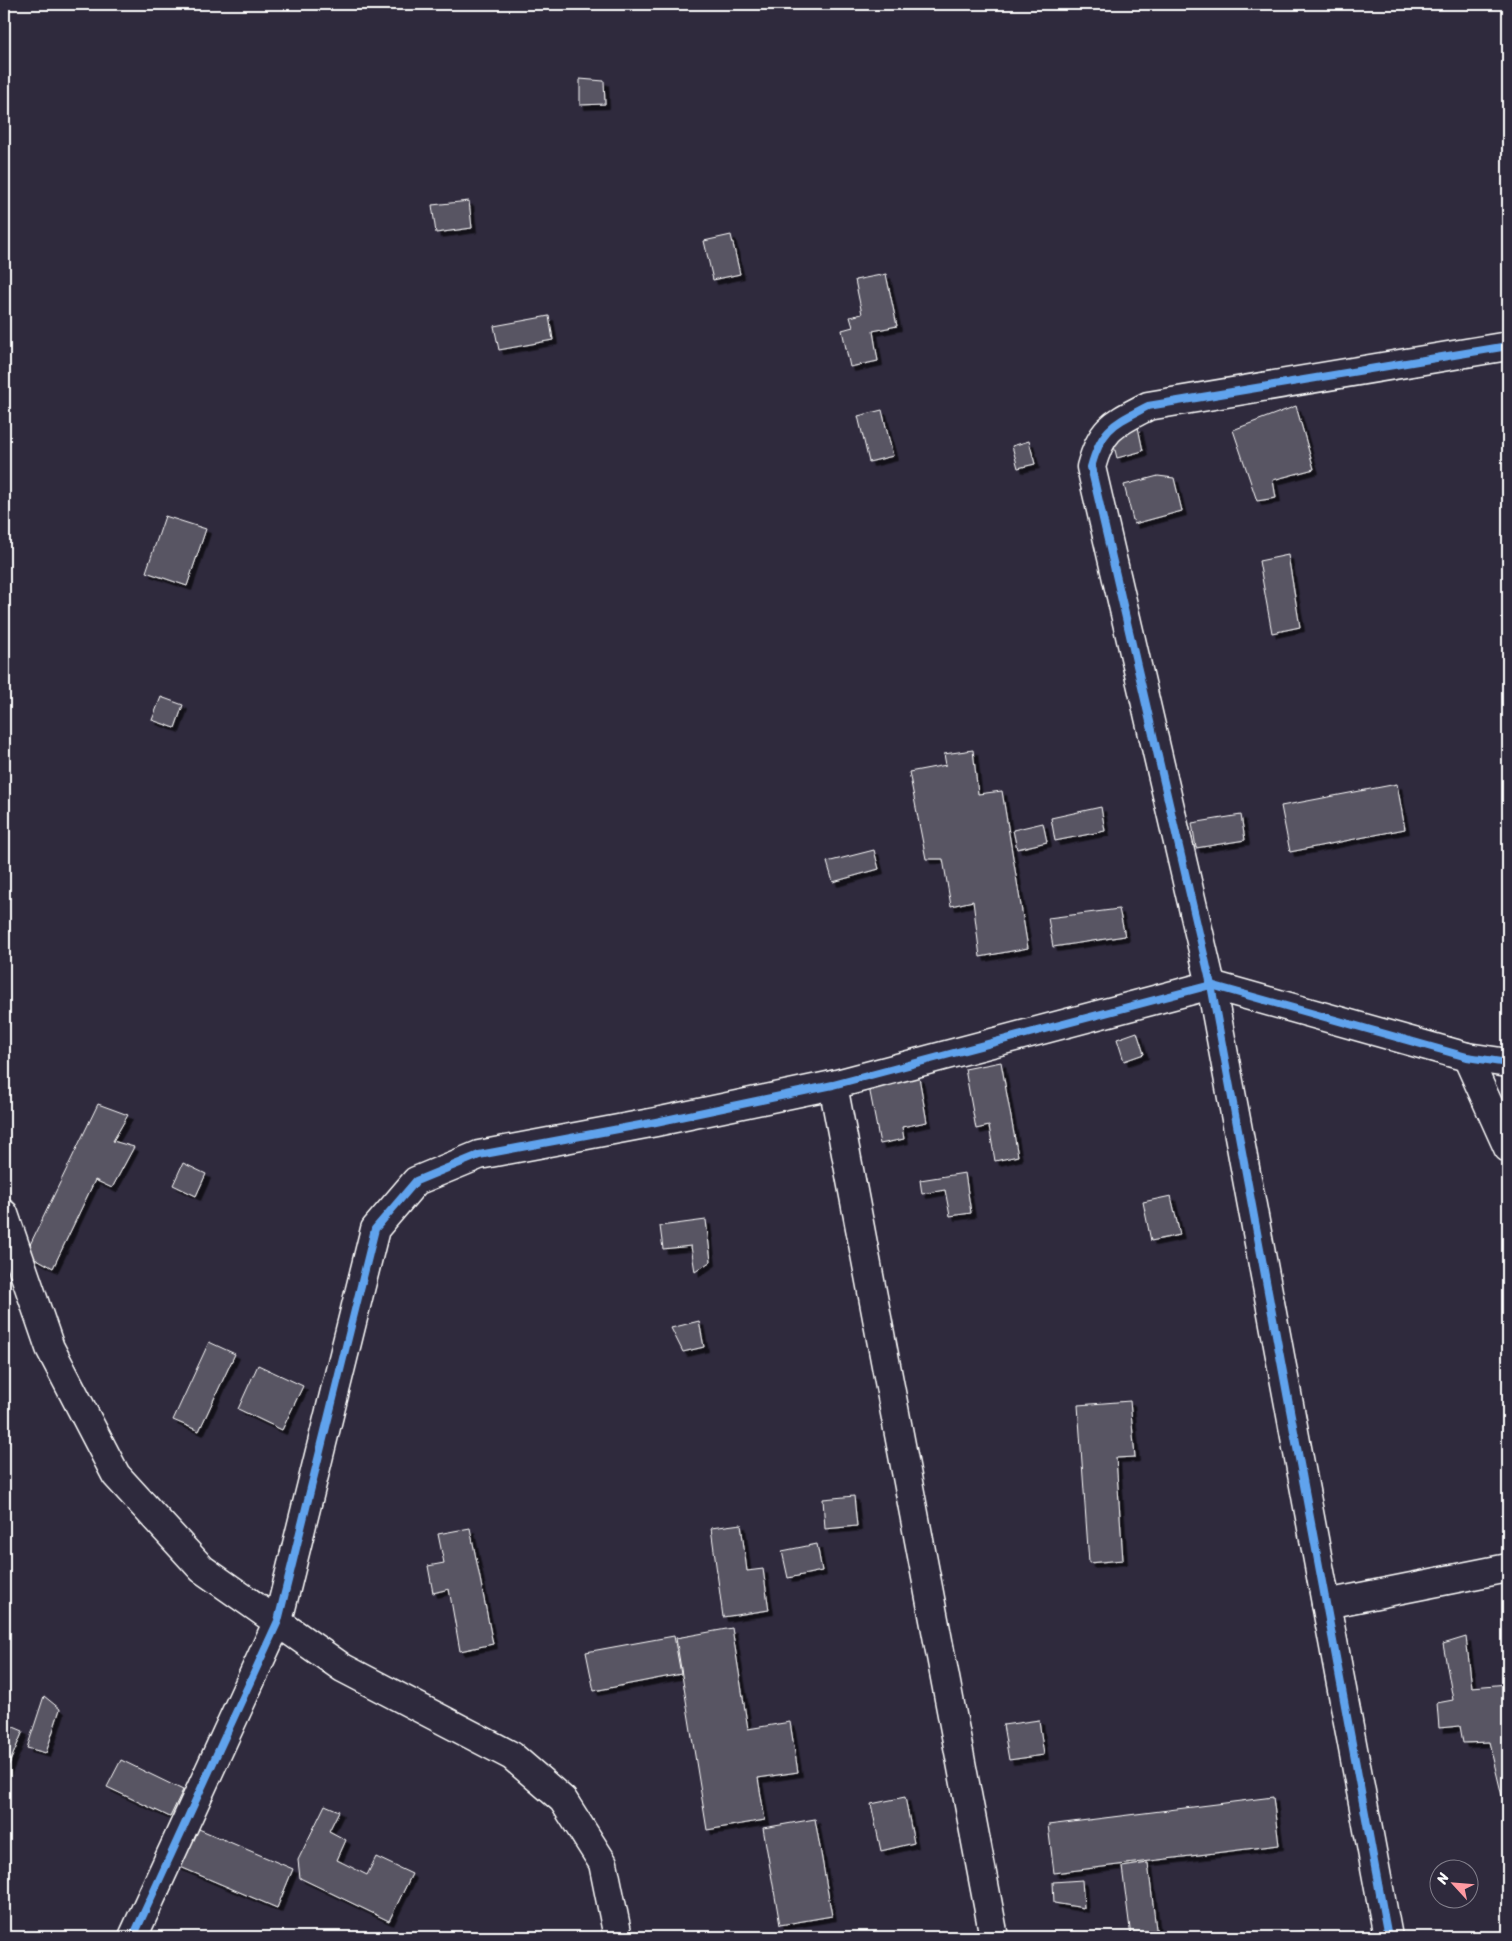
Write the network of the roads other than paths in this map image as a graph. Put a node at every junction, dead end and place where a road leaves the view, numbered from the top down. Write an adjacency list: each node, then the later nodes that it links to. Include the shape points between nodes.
1 (1508, 346): 2 (street, via 1148,406 1112,426 1096,447 1091,467)
2 (1211, 984): 3 (street); 5 (street); 9 (street)
3 (1467, 1057): 4 (street); 6 (street)
4 (1508, 1062)
5 (832, 1085): 10 (street, via 479,1155 416,1181 376,1229); 13 (street)
6 (1508, 1148)
7 (4, 1214): 10 (street, via 50,1348 116,1475 202,1570)
8 (1508, 1568): 9 (street)
9 (1326, 1604): 14 (street)
10 (278, 1621): 11 (street); 12 (street, via 343,1668 512,1756 563,1800 603,1863)
11 (133, 1937)
12 (618, 1937)
13 (994, 1937)
14 (1388, 1937)

